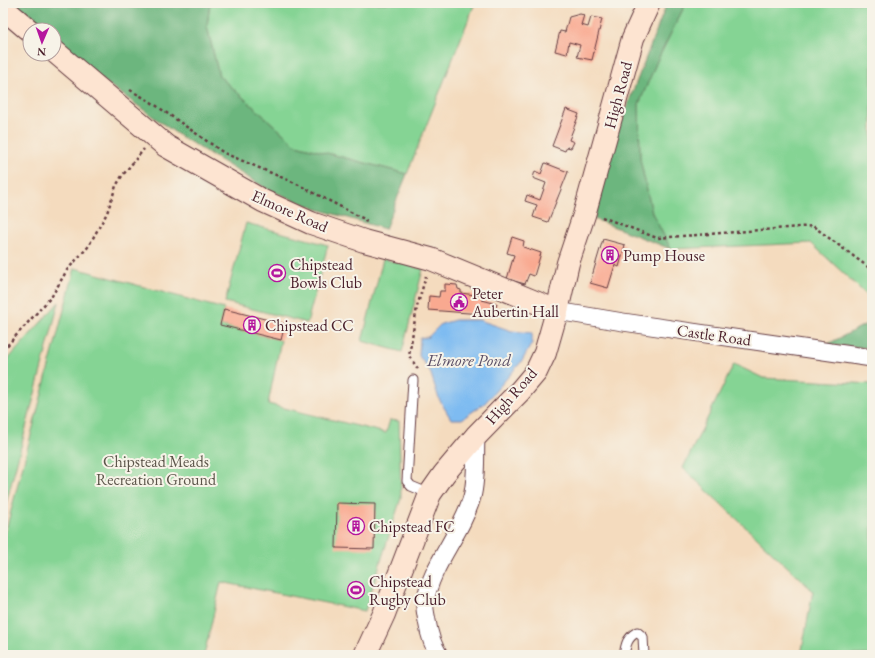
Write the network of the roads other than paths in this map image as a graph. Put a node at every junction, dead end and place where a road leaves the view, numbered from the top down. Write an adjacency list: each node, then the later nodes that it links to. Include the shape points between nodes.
1 (649, 3): 5 (street, High Road, via 633,38 568,263)
2 (3, 8): 3 (street)
3 (22, 24)
4 (62, 58): 5 (street, Elmore Road, via 166,146 263,201 311,223 364,241 431,259)
5 (557, 311): 6 (street, Castle Road); 8 (street, High Road, via 536,372)
6 (872, 358)
7 (413, 380): 9 (lane, via 407,481 411,486)
8 (476, 436): 9 (street, High Road); 11 (street, via 472,496 468,509 431,581 425,604 430,633)
9 (430, 494): 10 (street, High Road, via 384,614)
10 (365, 655)
11 (439, 655)
12 (624, 655): 13 (lane, via 630,636 637,632 643,637)
13 (644, 655)

